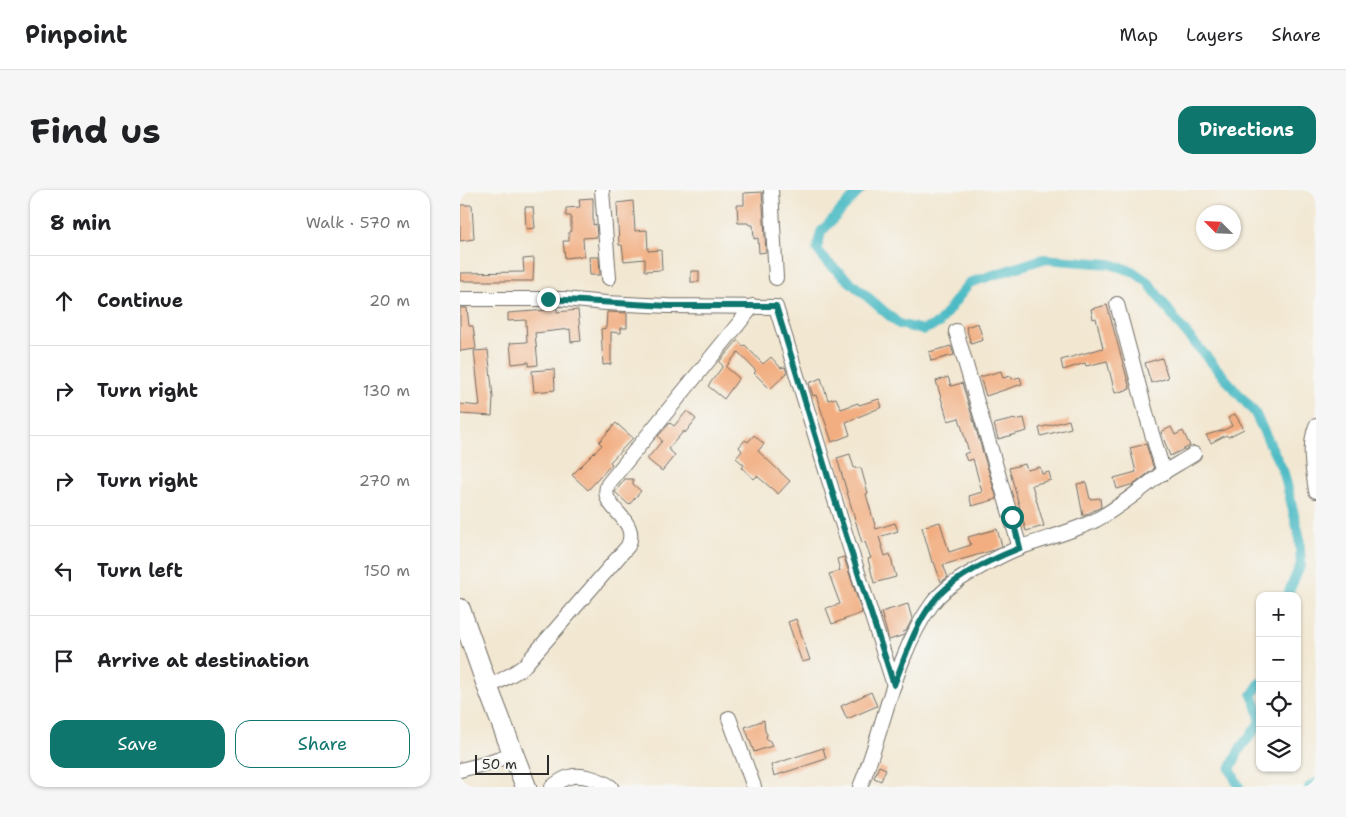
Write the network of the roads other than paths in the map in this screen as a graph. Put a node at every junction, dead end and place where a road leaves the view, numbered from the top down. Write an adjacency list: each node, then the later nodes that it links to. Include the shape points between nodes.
1 (602, 190): 3 (street)
2 (771, 190): 4 (street)
3 (609, 278)
4 (776, 278)
5 (460, 299): 7 (street)
6 (1117, 304): 11 (street)
7 (753, 306): 15 (street, via 776,306); 16 (street, via 608,484 608,498 630,530 628,546 524,666)
8 (956, 331): 13 (street)
9 (1316, 426): 12 (street, via 1311,462)
10 (1194, 454): 11 (street)
11 (1164, 472): 13 (street, via 1120,506 1098,518 1077,529)
12 (1316, 491)
13 (1020, 548): 15 (street, via 954,582 934,601 916,632)
14 (460, 609): 16 (highway)
15 (894, 685): 24 (street)
16 (488, 688): 18 (highway)
17 (729, 718): 23 (street)
18 (514, 754): 19 (street); 20 (highway)
19 (460, 770)
20 (526, 787)
21 (552, 787): 22 (street, via 577,776)
22 (611, 787)
23 (754, 787)
24 (860, 787)

